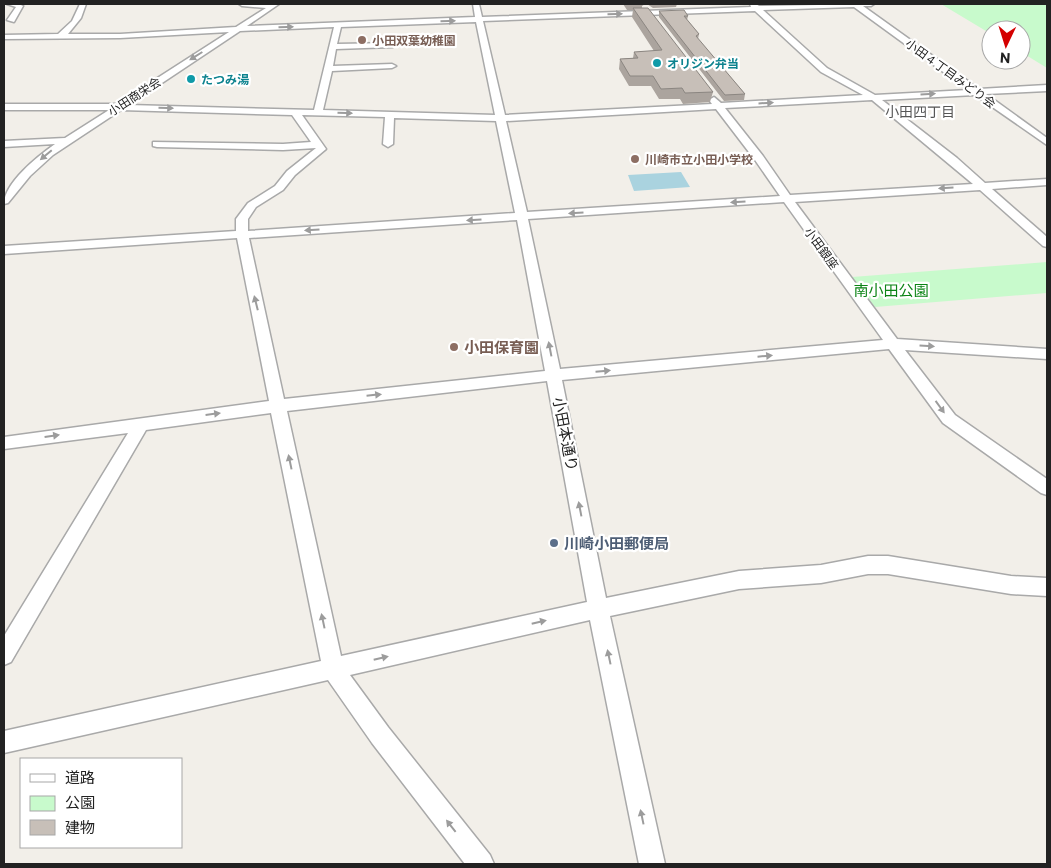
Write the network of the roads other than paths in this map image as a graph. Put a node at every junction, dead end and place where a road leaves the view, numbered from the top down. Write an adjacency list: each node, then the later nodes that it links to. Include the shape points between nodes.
1 (10, 4): 11 (street, via 20,6)
2 (83, 4): 18 (street, via 82,13)
3 (242, 4): 8 (street)
4 (476, 4): 12 (street, 小田本通り)
5 (643, 4): 10 (street)
6 (856, 4): 7 (street); 9 (street); 26 (street, 小田 4 丁目みどり会)
7 (871, 4)
8 (274, 5): 15 (street, 小田商栄会)
9 (754, 6): 10 (street); 27 (street, via 824,70)
10 (650, 13): 12 (street, one-way to 10); 13 (street)
11 (11, 20)
12 (480, 20): 14 (street, one-way to 12); 34 (street, 小田本通り)
13 (658, 24)
14 (338, 25): 15 (street, one-way to 14); 21 (street)
15 (237, 29): 18 (street); 30 (street, 小田商栄会, one-way to 30)
16 (4, 37): 17 (street)
17 (18, 37): 18 (street); 19 (street)
18 (59, 37)
19 (11, 43)
20 (393, 44): 21 (street)
21 (333, 47): 23 (street)
22 (392, 66): 23 (street)
23 (327, 69): 32 (street)
24 (1047, 88): 26 (street)
25 (706, 90): 28 (street, 小田銀座)
26 (978, 92): 27 (street, one-way to 26); 36 (street, 小田 4 丁目みどり会)
27 (872, 97): 28 (street, one-way to 27); 42 (street)
28 (718, 106): 34 (street); 43 (street, 小田銀座)
29 (4, 107): 30 (street)
30 (117, 107): 31 (street, one-way to 31); 35 (street, 小田商栄会)
31 (294, 111): 32 (street); 39 (street)
32 (318, 112): 33 (street, one-way to 33)
33 (390, 114): 34 (street); 40 (street)
34 (500, 118): 45 (street, 小田本通り)
35 (66, 141): 37 (street); 44 (street, 小田商栄会, one-way to 44, via 26,174)
36 (1047, 142)
37 (4, 144)
38 (157, 144): 39 (street, via 283,147)
39 (317, 144): 46 (street, via 321,149 291,173 279,188 252,205 242,219)
40 (388, 144)
41 (1047, 182): 42 (street)
42 (983, 186): 43 (street, one-way to 43); 47 (street)
43 (787, 199): 45 (street, one-way to 45); 49 (street, 小田銀座)
44 (4, 201)
45 (522, 217): 46 (street, one-way to 46); 51 (street, 小田本通り, one-way to 45)
46 (242, 235): 48 (street); 52 (street, one-way to 46)
47 (1047, 243)
48 (4, 250)
49 (894, 344): 50 (street, one-way to 50); 51 (street, one-way to 49); 55 (street, 小田銀座, one-way to 55, via 949,419)
50 (1047, 354)
51 (555, 375): 52 (street, one-way to 51); 57 (street, 小田本通り, one-way to 51)
52 (278, 406): 53 (street, one-way to 52); 59 (street, one-way to 52)
53 (141, 424): 54 (street, one-way to 53); 58 (street)
54 (4, 443)
55 (1047, 488)
56 (1047, 586): 57 (street, via 1011,585 904,566 868,565 821,574 739,580)
57 (598, 609): 59 (street, one-way to 57); 62 (street, 小田本通り, one-way to 57)
58 (4, 655)
59 (333, 669): 60 (street); 61 (street, one-way to 59)
60 (4, 742)
61 (481, 864)
62 (652, 864)

